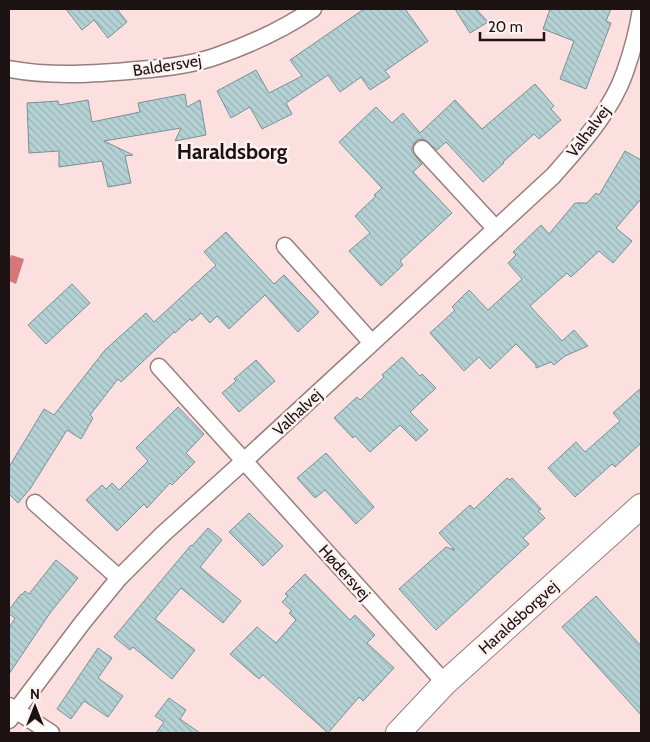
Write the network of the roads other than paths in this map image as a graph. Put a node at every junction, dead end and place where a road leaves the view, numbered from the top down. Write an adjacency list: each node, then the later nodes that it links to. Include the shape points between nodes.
1 (313, 9): 3 (street, Baldersvej, via 290,25 217,56 187,64 90,75)
2 (641, 9): 5 (street, Valhalvej, via 625,73 595,126 553,176)
3 (9, 69)
4 (422, 148): 5 (street)
5 (496, 229): 7 (street, Valhalvej)
6 (285, 246): 7 (street)
7 (372, 343): 9 (street, Valhalvej)
8 (159, 367): 9 (street)
9 (244, 461): 12 (street, Valhalvej); 13 (street, Hødersvej)
10 (35, 503): 12 (street)
11 (641, 506): 13 (street, Haraldsborgvej)
12 (119, 578): 14 (street, Valhalvej)
13 (445, 683): 16 (street, Haraldsborgvej)
14 (11, 712): 15 (street)
15 (51, 733)
16 (398, 733)

